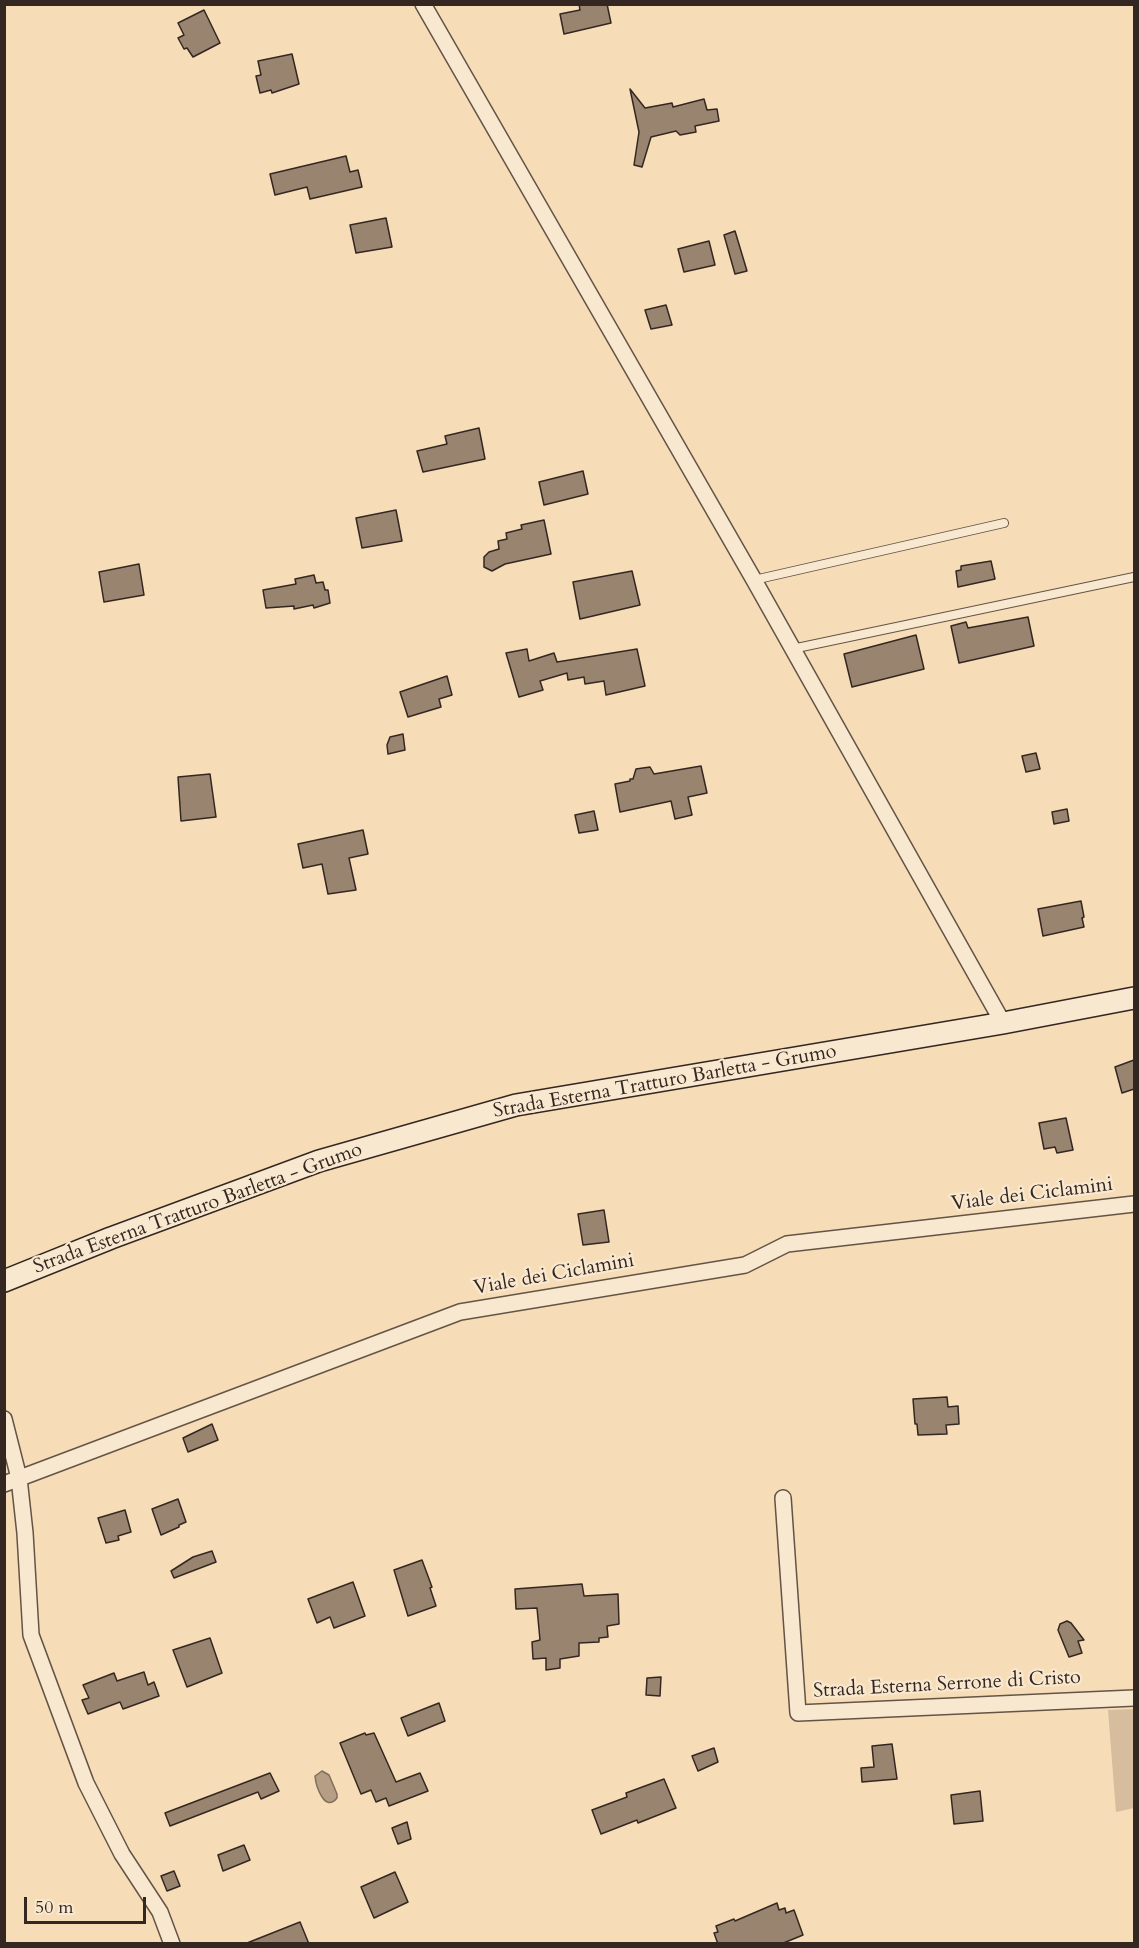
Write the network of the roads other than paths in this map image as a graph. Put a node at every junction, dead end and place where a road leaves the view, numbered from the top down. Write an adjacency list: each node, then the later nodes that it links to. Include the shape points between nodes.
1 (423, 4): 4 (street)
2 (1004, 523): 4 (lane)
3 (1134, 577): 5 (lane)
4 (754, 580): 5 (street)
5 (792, 649): 7 (street)
6 (1134, 998): 7 (street, Strada Esterna Tratturo Barletta - Grumo)
7 (1003, 1023): 9 (street, Strada Esterna Tratturo Barletta - Grumo, via 516,1105 319,1161)
8 (1134, 1204): 11 (street, Viale dei Ciclamini, via 787,1244 745,1265 460,1312)
9 (4, 1281)
10 (4, 1419): 11 (street)
11 (12, 1481): 14 (street, via 25,1533 30,1635 86,1783 122,1854 160,1912)
12 (783, 1498): 13 (street, Strada Esterna Serrone di Cristo, via 798,1713)
13 (1134, 1698)
14 (172, 1944)

